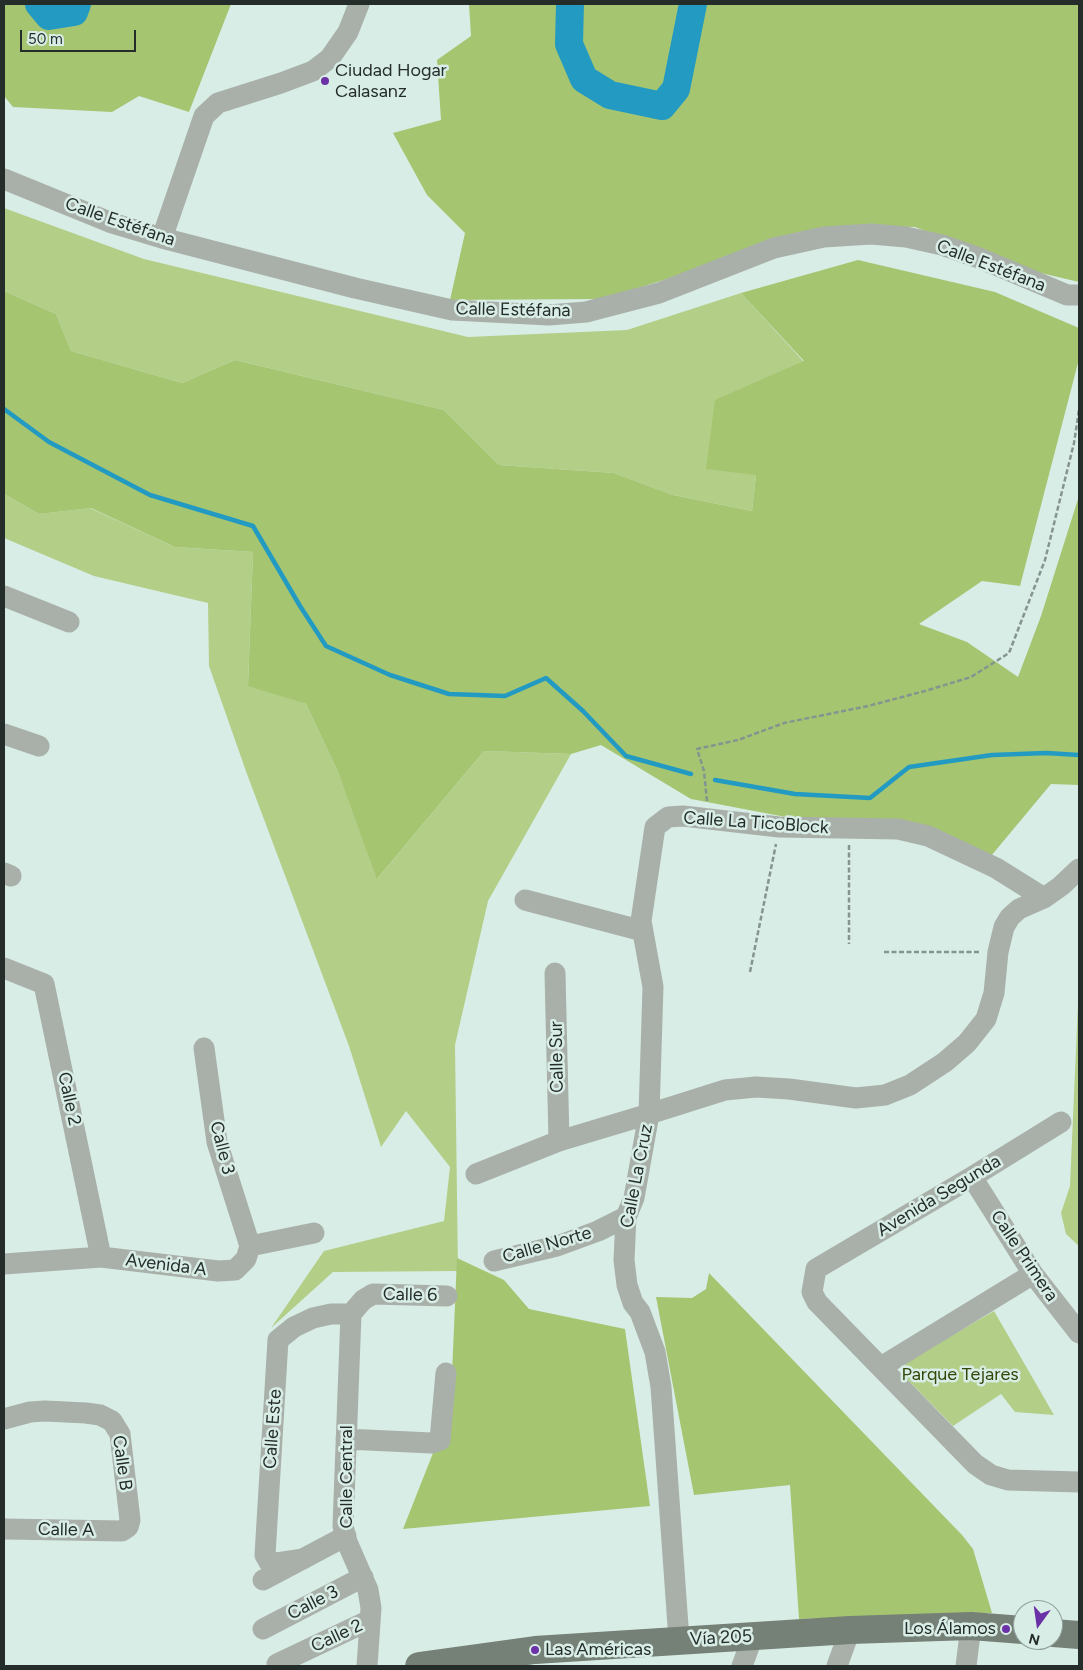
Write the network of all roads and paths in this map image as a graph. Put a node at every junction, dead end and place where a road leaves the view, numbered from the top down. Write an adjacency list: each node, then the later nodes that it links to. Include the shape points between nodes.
1 (359, 4): 3 (street, via 348,32 330,58 313,71 218,102 204,116)
2 (4, 179): 3 (street, Calle Estéfana, via 112,223)
3 (162, 238): 4 (street, Calle Estéfana, via 452,310 499,313 549,315 603,308 659,293 774,248 824,237 871,234 942,245)
4 (1079, 296)
5 (1079, 410): 10 (path, via 1045,560 1009,653 971,677 868,706 784,723 738,740 697,749 704,771)
6 (4, 596): 7 (street)
7 (68, 622)
8 (4, 734): 9 (street)
9 (39, 746)
10 (710, 821): 11 (street, Calle La TicoBlock); 16 (street, Calle La TicoBlock, via 668,817 654,827)
11 (779, 827): 12 (street, Calle La TicoBlock); 21 (path)
12 (848, 830): 14 (street, Calle La TicoBlock, via 898,830 928,836 996,868); 17 (path)
13 (1079, 869): 14 (street, Calle La Cruz)
14 (1044, 898): 19 (street, Calle La Cruz, via 1010,917)
15 (525, 900): 16 (street)
16 (643, 931): 24 (street, Calle La TicoBlock, via 653,987)
17 (849, 944)
18 (884, 952): 19 (path)
19 (998, 952): 24 (street, Calle La Cruz, via 994,994 986,1019 967,1043 910,1085 885,1095 856,1098 780,1088 725,1090)
20 (4, 968): 32 (street, Calle 2, via 44,984)
21 (750, 972)
22 (555, 973): 26 (street, Calle Sur)
23 (204, 1048): 31 (street, Calle 3, via 217,1142)
24 (649, 1114): 26 (street); 29 (street, Calle La Cruz, via 634,1198)
25 (1061, 1122): 28 (street, Avenida Segunda)
26 (559, 1142): 27 (street)
27 (476, 1174)
28 (972, 1177): 35 (street, Calle Primera); 39 (street, Avenida Segunda, via 816,1269 812,1292 817,1302)
29 (626, 1217): 33 (street, Calle Norte, via 556,1246); 58 (street, Calle La Cruz, via 624,1260 627,1286 655,1352 661,1387)
30 (314, 1233): 31 (street)
31 (250, 1246): 32 (street, Avenida A, via 246,1259 235,1270 218,1271)
32 (101, 1257): 34 (street, Avenida A)
33 (494, 1261)
34 (4, 1264)
35 (1033, 1274): 38 (street, Calle Primera); 39 (street)
36 (447, 1296): 37 (street, Calle 6, via 372,1294)
37 (351, 1314): 42 (street, Calle Central); 47 (street, Calle Este, via 313,1318 278,1340 265,1558 277,1563)
38 (1079, 1333)
39 (881, 1367): 43 (street, via 975,1464 991,1475 1008,1480)
40 (446, 1372): 42 (street, via 440,1440 431,1443)
41 (4, 1419): 44 (street, Calle B, via 45,1411 100,1415 112,1421 120,1434 130,1520)
42 (346, 1439): 46 (street, Calle Central, via 343,1526)
43 (1079, 1482)
44 (128, 1527): 45 (street, Calle A, via 122,1531)
45 (4, 1529)
46 (346, 1536): 47 (street); 48 (street, Calle Central)
47 (303, 1559): 49 (street)
48 (363, 1577): 50 (street, Calle Central, via 368,1590); 52 (street, Calle 3)
49 (264, 1580)
50 (370, 1620): 60 (street, Calle 2); 61 (street, Calle Central)
51 (971, 1626): 53 (main road, Vía 205); 54 (main road, Vía 205); 65 (street)
52 (263, 1629)
53 (1013, 1629)
54 (850, 1630): 57 (main road, Vía 205); 64 (street)
55 (1063, 1634): 56 (main road)
56 (1079, 1635)
57 (753, 1636): 58 (main road, Vía 205); 63 (street)
58 (679, 1640): 59 (main road, Vía 205)
59 (551, 1657): 62 (main road, Vía 205, via 458,1659)
60 (277, 1664)
61 (364, 1665)
62 (419, 1666)
63 (742, 1666)
64 (837, 1666)
65 (966, 1666)

